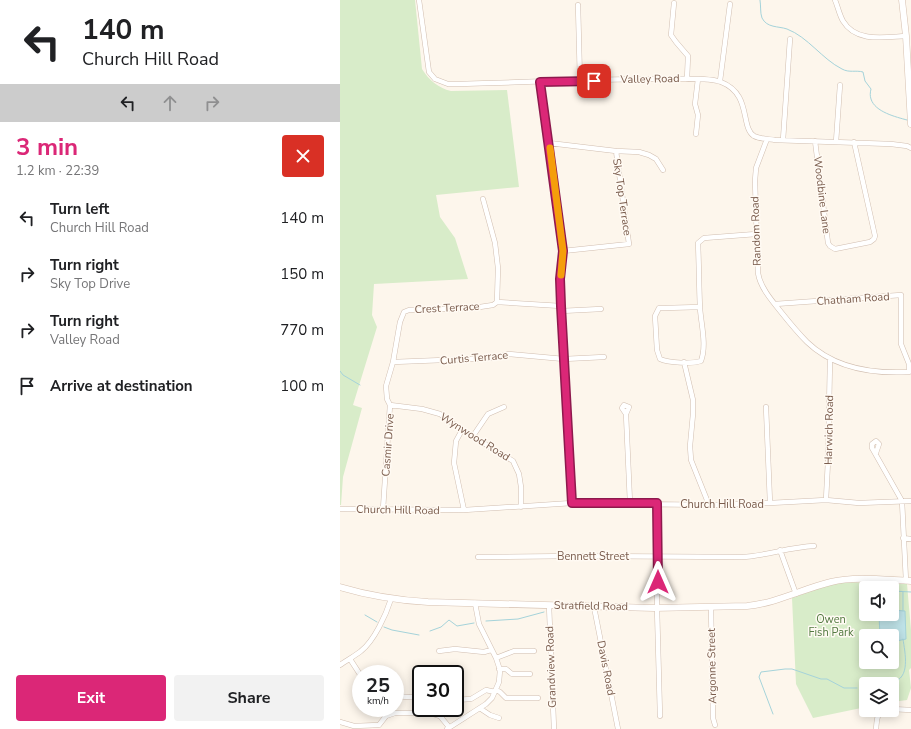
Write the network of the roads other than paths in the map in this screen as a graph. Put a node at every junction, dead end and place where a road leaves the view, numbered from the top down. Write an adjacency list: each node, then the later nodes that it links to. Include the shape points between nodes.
1 (419, 0): 15 (street, Valley Road, via 427,64 435,79 448,84)
2 (835, 0): 8 (street, via 844,23 858,34 867,37)
3 (902, 0): 7 (main road)
4 (674, 3): 11 (street, via 671,35 688,56)
5 (578, 4): 13 (street)
6 (730, 4): 14 (street)
7 (908, 18): 8 (main road)
8 (906, 36): 10 (main road)
9 (790, 39): 21 (street)
10 (909, 60): 17 (main road)
11 (687, 78): 12 (street, Valley Road); 13 (street, Valley Road)
12 (698, 79): 14 (street, Valley Road); 19 (street, via 695,104 698,114)
13 (580, 81): 15 (street, Valley Road)
14 (720, 81): 20 (street, Valley Road, via 734,89 742,102 751,134)
15 (540, 82): 25 (street)
16 (840, 85): 23 (street)
17 (910, 117): 18 (main road)
18 (911, 124)
19 (696, 134)
20 (767, 139): 21 (street, Valley Road); 30 (street, Random Road, via 755,173)
21 (783, 140): 22 (street, Valley Road)
22 (815, 141): 23 (street, Valley Road); 24 (street, Woodbine Lane, via 828,243 835,249 870,242 875,236)
23 (836, 142): 24 (street, Valley Road)
24 (854, 142): 26 (street, Valley Road)
25 (549, 143): 27 (street, Sky Top Terrace); 31 (street)
26 (911, 148)
27 (616, 151): 28 (street, via 649,155 656,159); 31 (street, Sky Top Terrace, via 629,244)
28 (663, 170)
29 (483, 199): 32 (street, via 498,268)
30 (756, 234): 33 (street, Random Road, via 758,278); 34 (street, via 704,238 698,243)
31 (563, 251): 35 (street, via 560,279)
32 (497, 302): 35 (street, Crest Terrace); 37 (street, Crest Terrace, via 473,308)
33 (775, 304): 40 (street, Random Road, via 807,342); 43 (street, Chatham Road, via 901,295 901,344 909,364)
34 (700, 307): 42 (street, via 704,349 701,361); 42 (street, via 659,308 655,316 660,359)
35 (561, 308): 36 (street, Crest Terrace); 39 (street)
36 (601, 309)
37 (404, 312): 41 (street, Casmir Drive)
38 (604, 357): 39 (street, Curtis Terrace)
39 (564, 359): 41 (street, Curtis Terrace, via 509,354 494,358); 54 (street)
40 (830, 360): 43 (street, Random Road, via 866,371); 51 (street, Harwich Road)
41 (392, 362): 44 (street, Casmir Drive, via 386,386)
42 (684, 362): 58 (street, via 693,400 691,460)
43 (909, 372)
44 (390, 405): 48 (street, Wynwood Road, via 440,414); 61 (street, Casmir Drive)
45 (766, 406): 57 (street)
46 (504, 407): 49 (street, via 488,414)
47 (626, 414): 55 (street)
48 (462, 430): 49 (street, Wynwood Road); 62 (street, via 456,441 454,463)
49 (473, 436): 59 (street, Wynwood Road, via 513,461 521,487)
50 (876, 453): 52 (street)
51 (826, 500): 52 (street, Church Hill Road, via 859,503); 57 (street, Church Hill Road)
52 (902, 501): 53 (street, Church Hill Road); 63 (street)
53 (911, 501)
54 (572, 503): 55 (street, Church Hill Road); 59 (street, Church Hill Road)
55 (630, 503): 56 (street, Church Hill Road)
56 (657, 503): 58 (street, Church Hill Road); 68 (street)
57 (770, 503): 58 (street, Church Hill Road)
58 (709, 504)
59 (520, 507): 62 (street, Church Hill Road)
60 (340, 509): 61 (street, Church Hill Road)
61 (383, 509): 62 (street, Church Hill Road)
62 (464, 510)
63 (903, 538): 64 (street); 69 (street)
64 (911, 539)
65 (814, 546): 66 (street, Bennett Street)
66 (780, 550): 68 (street, Bennett Street, via 755,556); 71 (street)
67 (478, 557): 68 (street, Bennett Street)
68 (658, 557): 77 (street)
69 (908, 581): 71 (main road, Stratfield Road, via 840,580)
70 (340, 587): 72 (main road, Stratfield Road)
71 (796, 594): 76 (main road, Stratfield Road, via 762,604)
72 (390, 599): 73 (main road, Stratfield Road); 82 (street, via 389,606 371,640)
73 (475, 603): 74 (main road, Stratfield Road); 78 (street, via 479,624)
74 (549, 605): 75 (main road, Stratfield Road); 101 (street, Grandview Road)
75 (594, 607): 77 (main road, Stratfield Road); 102 (street, Davis Road)
76 (711, 607): 77 (main road, Stratfield Road); 97 (street, Argonne Street)
77 (657, 608): 93 (street)
78 (491, 650): 79 (street); 81 (street)
79 (439, 651)
80 (534, 651): 81 (street, via 514,651)
81 (496, 658): 85 (street)
82 (350, 659): 83 (street); 84 (street)
83 (340, 665)
84 (354, 665)
85 (499, 669): 86 (street, via 506,669 512,674); 87 (street, via 499,682)
86 (530, 674)
87 (495, 691): 88 (street, via 506,698); 89 (street, via 486,690 471,699); 90 (street, via 492,698)
88 (538, 698)
89 (464, 699)
90 (481, 708): 95 (street); 100 (street)
91 (899, 709): 92 (street)
92 (911, 710)
93 (660, 716)
94 (877, 717): 103 (street)
95 (499, 718)
96 (340, 722): 98 (street)
97 (715, 725)
98 (354, 727): 99 (street)
99 (380, 727): 100 (street, via 386,716 395,713 430,713 440,716)
100 (448, 728)
101 (554, 729)
102 (618, 729)
103 (876, 729)

